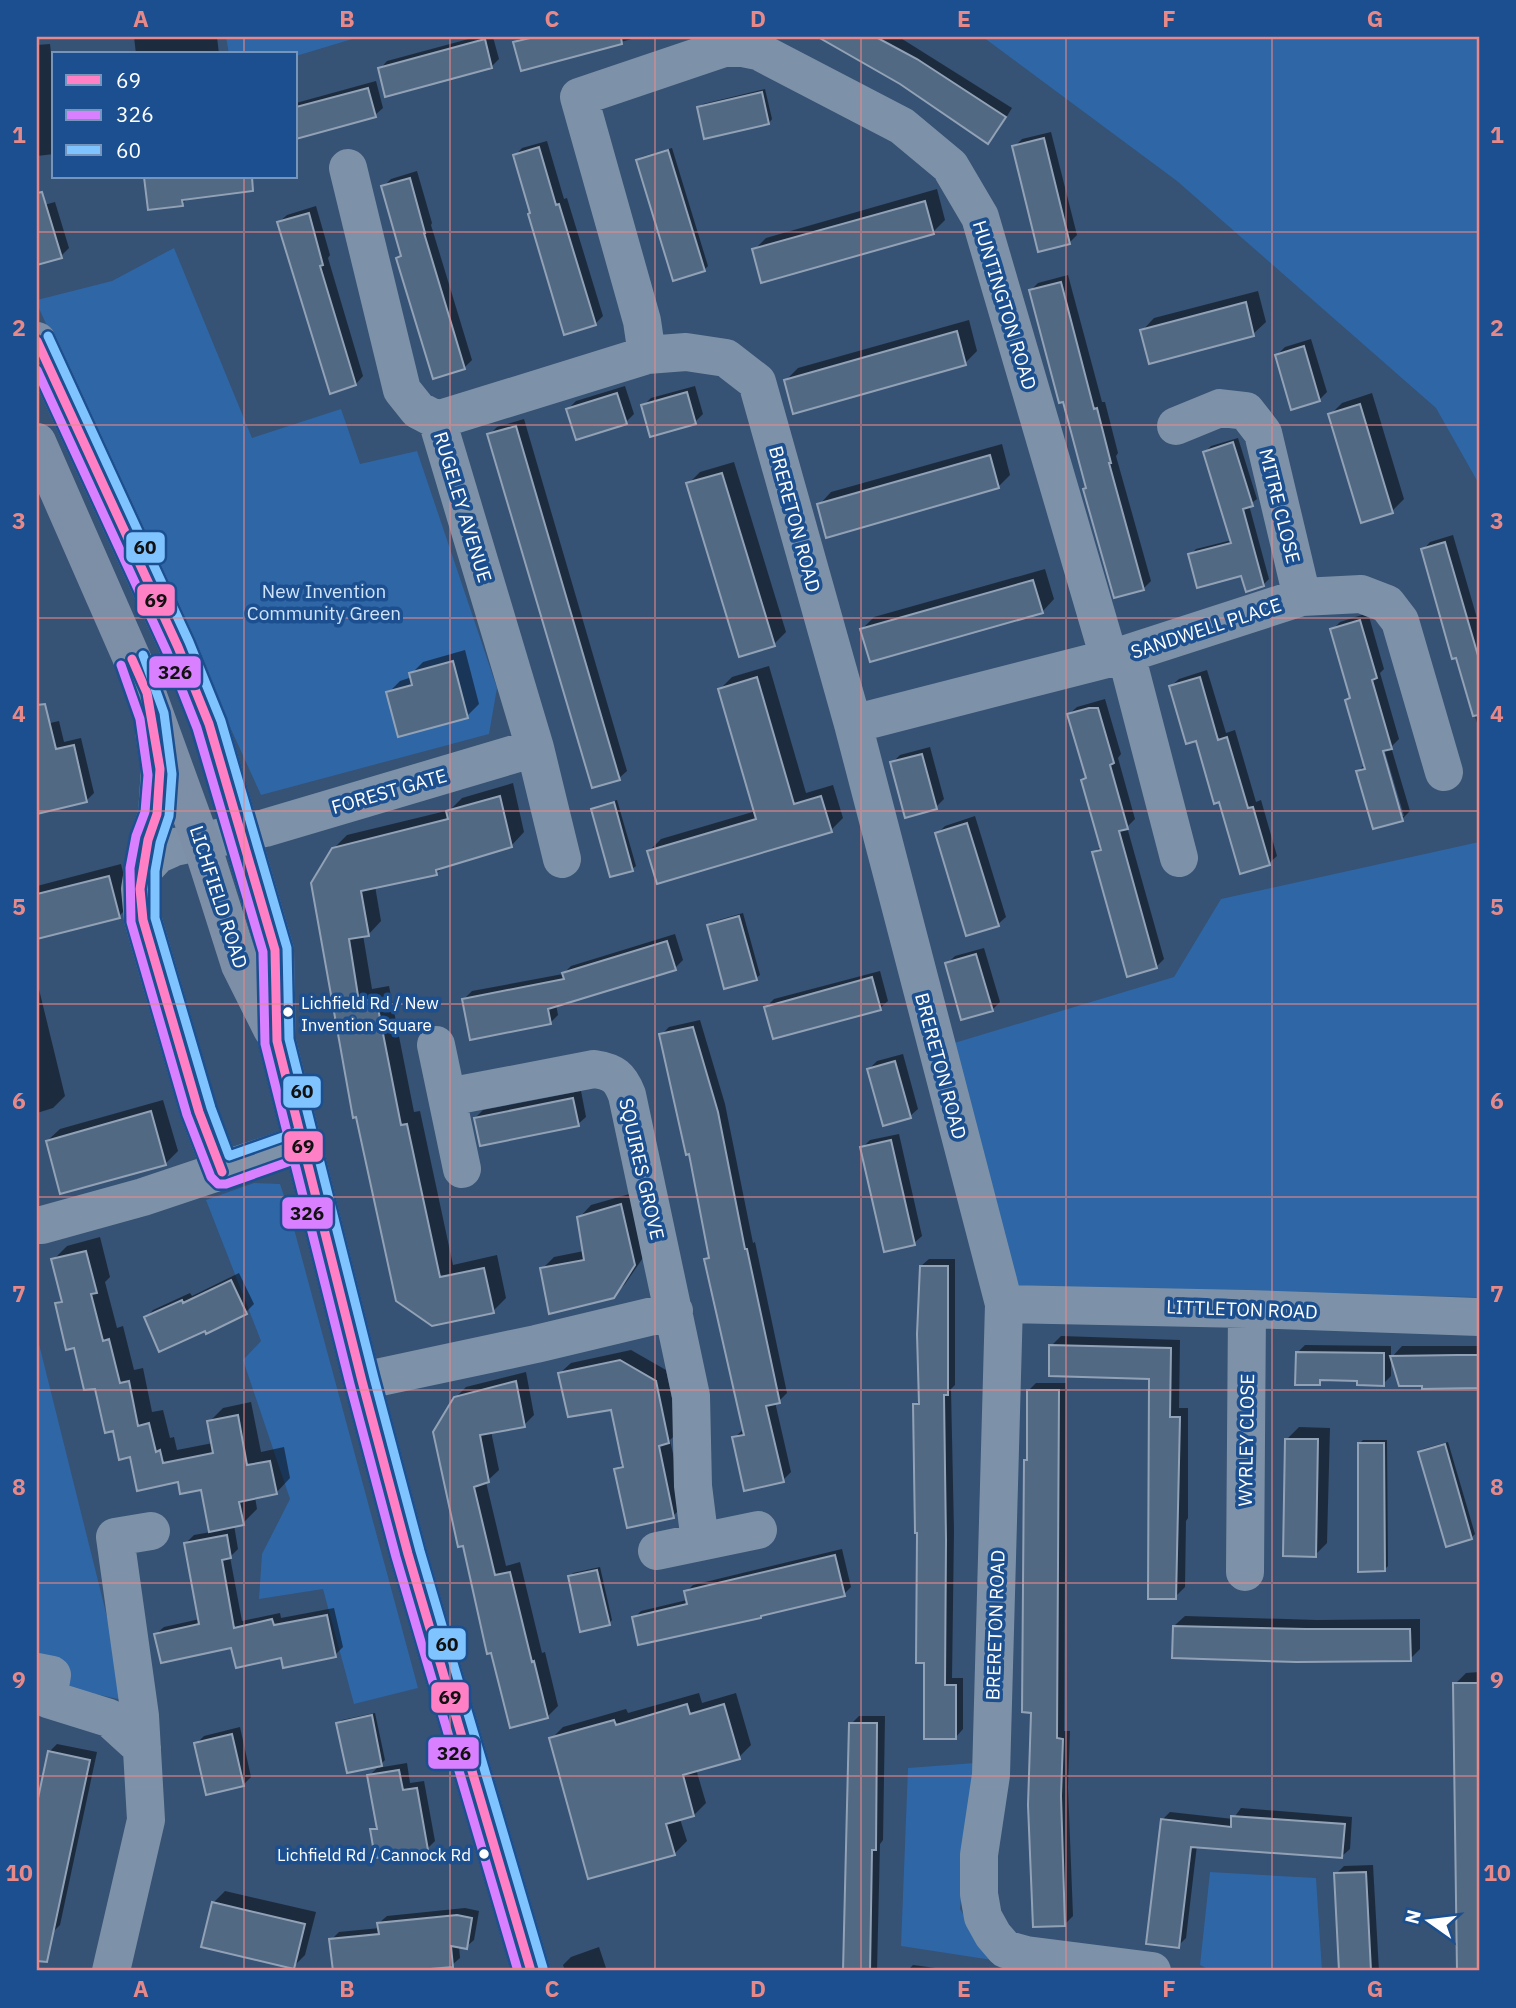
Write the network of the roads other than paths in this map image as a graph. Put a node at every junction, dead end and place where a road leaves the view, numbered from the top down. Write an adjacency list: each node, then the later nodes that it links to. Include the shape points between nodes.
1 (348, 168): 4 (street, RUGELEY AVENUE, via 402,390 418,410)
2 (37, 341): 13 (main road, LICHFIELD ROAD, via 178,647 209,724)
3 (647, 355): 4 (street, BRERETON ROAD); 8 (street, HUNTINGTON ROAD, via 642,321 579,97 724,48 743,48 758,51 902,126 950,166 980,216); 10 (street, BRERETON ROAD, via 686,352 726,358 757,382)
4 (437, 420): 11 (street, RUGELEY AVENUE)
5 (1176, 426): 7 (street, MITRE CLOSE, via 1220,408 1246,411 1263,433)
6 (37, 442): 9 (main road, LICHFIELD ROAD)
7 (1302, 597): 8 (street, SANDWELL PLACE); 12 (street, SANDWELL PLACE, via 1361,594 1387,604 1400,621)
8 (1117, 656): 10 (street, SANDWELL PLACE); 15 (street)
9 (147, 693): 14 (main road, LICHFIELD ROAD); 17 (street, via 160,769 157,814)
10 (853, 724): 25 (street, BRERETON ROAD)
11 (535, 748): 13 (street, FOREST GATE); 16 (street, RUGELEY AVENUE)
12 (1444, 772)
13 (242, 833): 14 (street, FOREST GATE); 18 (main road, LICHFIELD ROAD, via 275,950)
14 (201, 842): 17 (street, FOREST GATE, via 157,855); 18 (main road, LICHFIELD ROAD, via 240,965)
15 (1179, 858)
16 (562, 859)
17 (144, 869): 23 (street, via 140,889 143,920)
18 (277, 1041): 21 (main road, LICHFIELD ROAD)
19 (436, 1045): 20 (street)
20 (447, 1097): 22 (street); 27 (street, SQUIRES GROVE, via 594,1069 620,1079)
21 (301, 1144): 23 (street); 29 (main road, LICHFIELD ROAD)
22 (462, 1169)
23 (222, 1172): 24 (street)
24 (37, 1225)
25 (1004, 1304): 26 (street, LITTLETON ROAD); 39 (street, BRERETON ROAD, via 991,1775 979,1855 984,1917 1005,1949)
26 (1247, 1309): 28 (street, LITTLETON ROAD); 34 (street, WYRLEY CLOSE)
27 (674, 1311): 29 (street); 32 (street, SQUIRES GROVE, via 691,1396 693,1486)
28 (1479, 1317)
29 (362, 1381): 38 (main road, LICHFIELD ROAD)
30 (758, 1530): 32 (street)
31 (151, 1531): 36 (street, via 115,1537)
32 (700, 1542): 33 (street)
33 (657, 1551)
34 (1245, 1572)
35 (37, 1672): 36 (street, via 52,1675 48,1699 109,1718)
36 (142, 1748): 37 (street, via 146,1820)
37 (111, 1971)
38 (531, 1971)
39 (1152, 1971)

